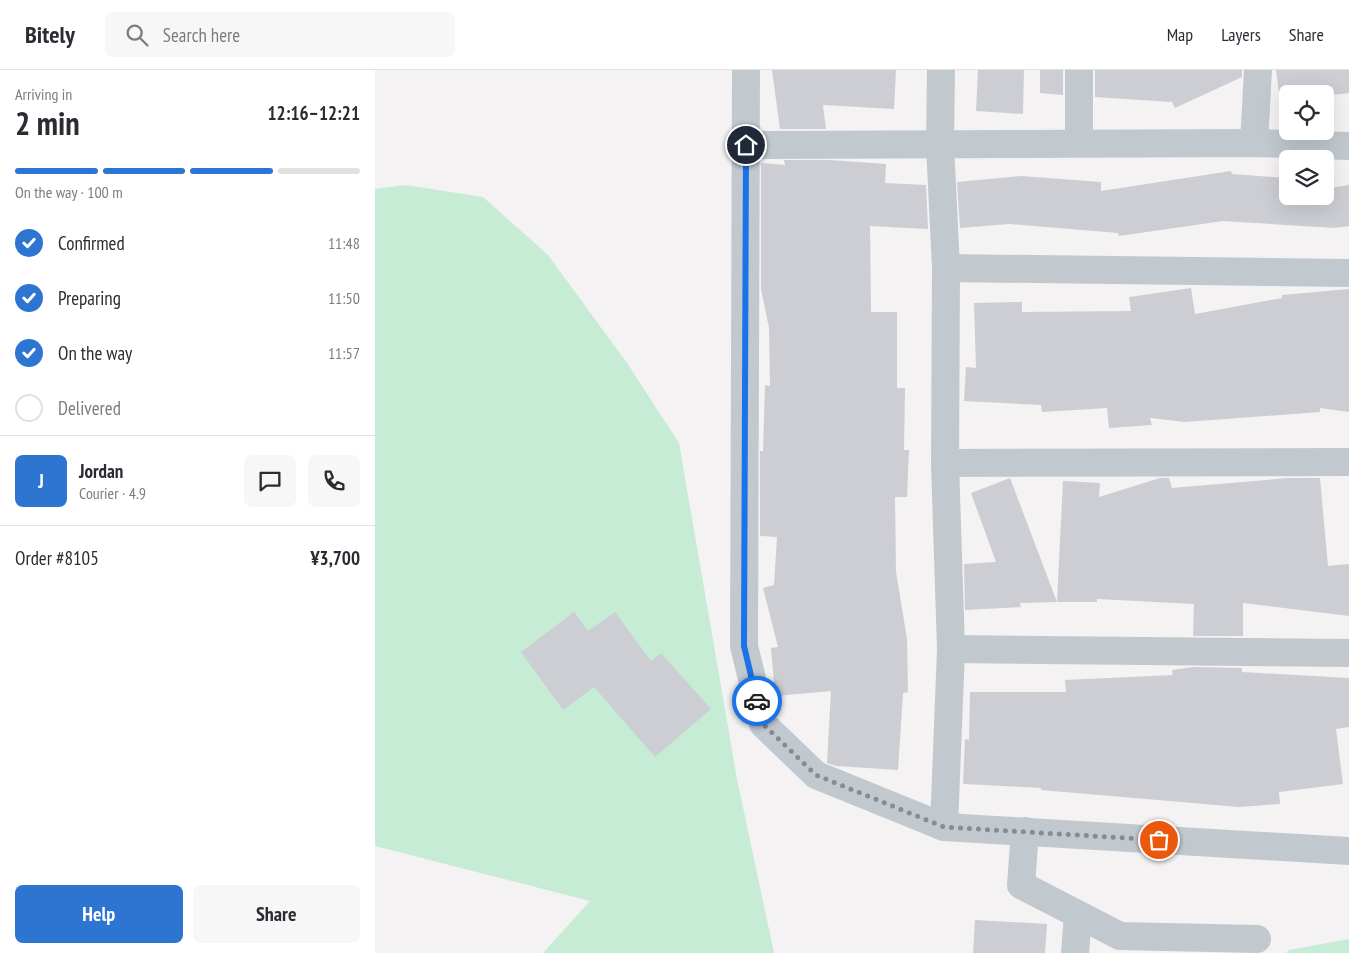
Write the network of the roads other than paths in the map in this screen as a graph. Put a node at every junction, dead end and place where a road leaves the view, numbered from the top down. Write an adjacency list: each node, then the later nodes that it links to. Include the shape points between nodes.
1 (747, 70): 7 (street)
2 (941, 70): 8 (street)
3 (1079, 70): 6 (street)
4 (1258, 70): 5 (street)
5 (1254, 143): 6 (street); 9 (street)
6 (1079, 144): 8 (street)
7 (746, 145): 8 (street); 16 (street, via 744,646 763,724 816,775)
8 (940, 145): 10 (street)
9 (1349, 146)
10 (946, 268): 11 (street); 13 (street)
11 (1349, 273)
12 (1349, 462): 13 (street)
13 (945, 463): 14 (street)
14 (951, 649): 15 (street); 16 (street)
15 (1349, 653)
16 (944, 827): 17 (street)
17 (1025, 831): 18 (street); 19 (street, via 1021,885)
18 (1349, 851)
19 (1077, 915): 20 (street, via 1119,936); 21 (street)
20 (1257, 939)
21 (1075, 953)

